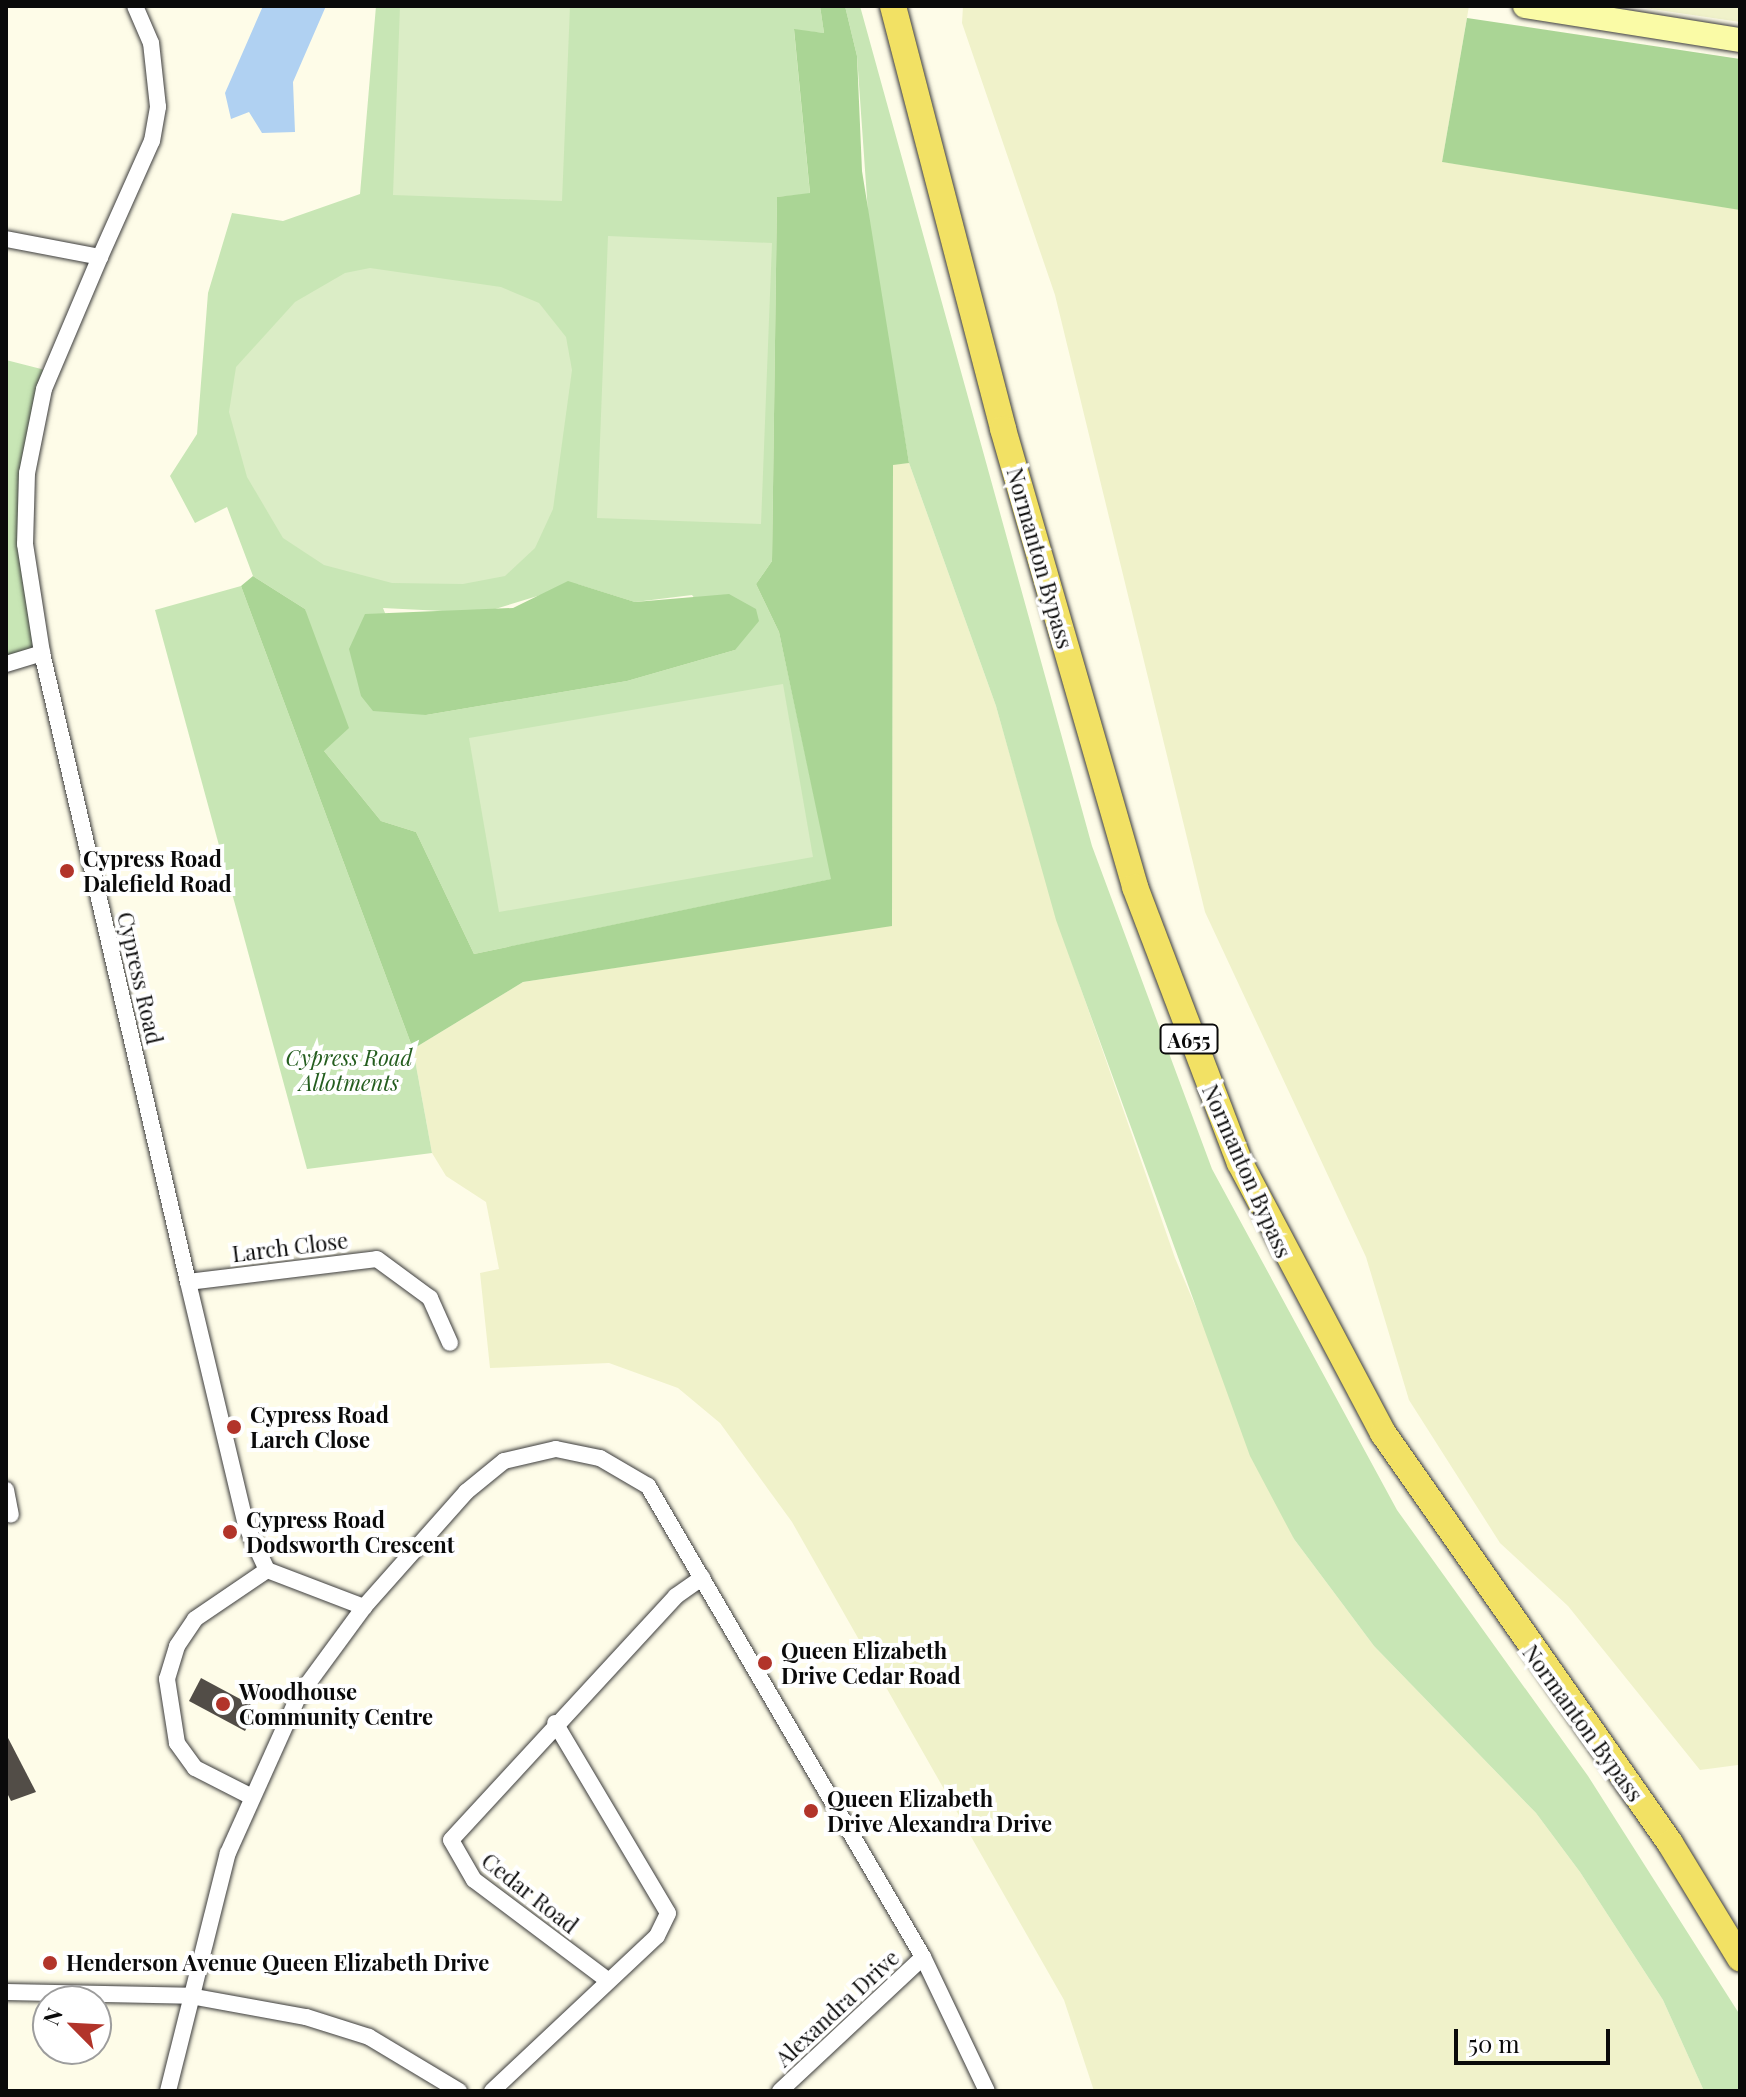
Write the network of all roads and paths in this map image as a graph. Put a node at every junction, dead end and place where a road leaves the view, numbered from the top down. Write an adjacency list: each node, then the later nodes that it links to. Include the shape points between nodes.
1 (135, 6): 6 (street, Cypress Road, via 151,43 158,107 152,141)
2 (893, 6): 19 (main road, Normanton Bypass / A655, via 1003,429 1135,887 1240,1163 1383,1433 1670,1843)
3 (1525, 6): 4 (street)
4 (1740, 40)
5 (6, 239): 6 (street)
6 (100, 257): 7 (street, Cypress Road, via 49,371 27,473 25,544)
7 (42, 653): 8 (street); 9 (street, Cypress Road)
8 (6, 664)
9 (188, 1282): 10 (street, Larch Close, via 377,1259 430,1298); 13 (street, Cypress Road, via 246,1525)
10 (450, 1343)
11 (6, 1490): 12 (street)
12 (11, 1515)
13 (267, 1570): 15 (street); 17 (street, via 195,1619 167,1679 177,1743 195,1768)
14 (702, 1578): 15 (street, via 648,1486 600,1458 556,1449 504,1461 485,1474); 16 (street, Cedar Road, via 676,1596); 18 (street)
15 (364, 1607): 17 (street, via 298,1697)
16 (555, 1723): 20 (street, via 668,1913 657,1936); 20 (street, Cedar Road, via 460,1826 453,1853 474,1880)
17 (250, 1796): 22 (street)
18 (923, 1957): 26 (street, Alexandra Drive); 27 (street)
19 (1740, 1958)
20 (606, 1979): 25 (street)
21 (6, 1992): 22 (street)
22 (190, 1996): 23 (street); 24 (street, via 306,2017 369,2037)
23 (168, 2091)
24 (459, 2091)
25 (492, 2091)
26 (780, 2091)
27 (987, 2091)

